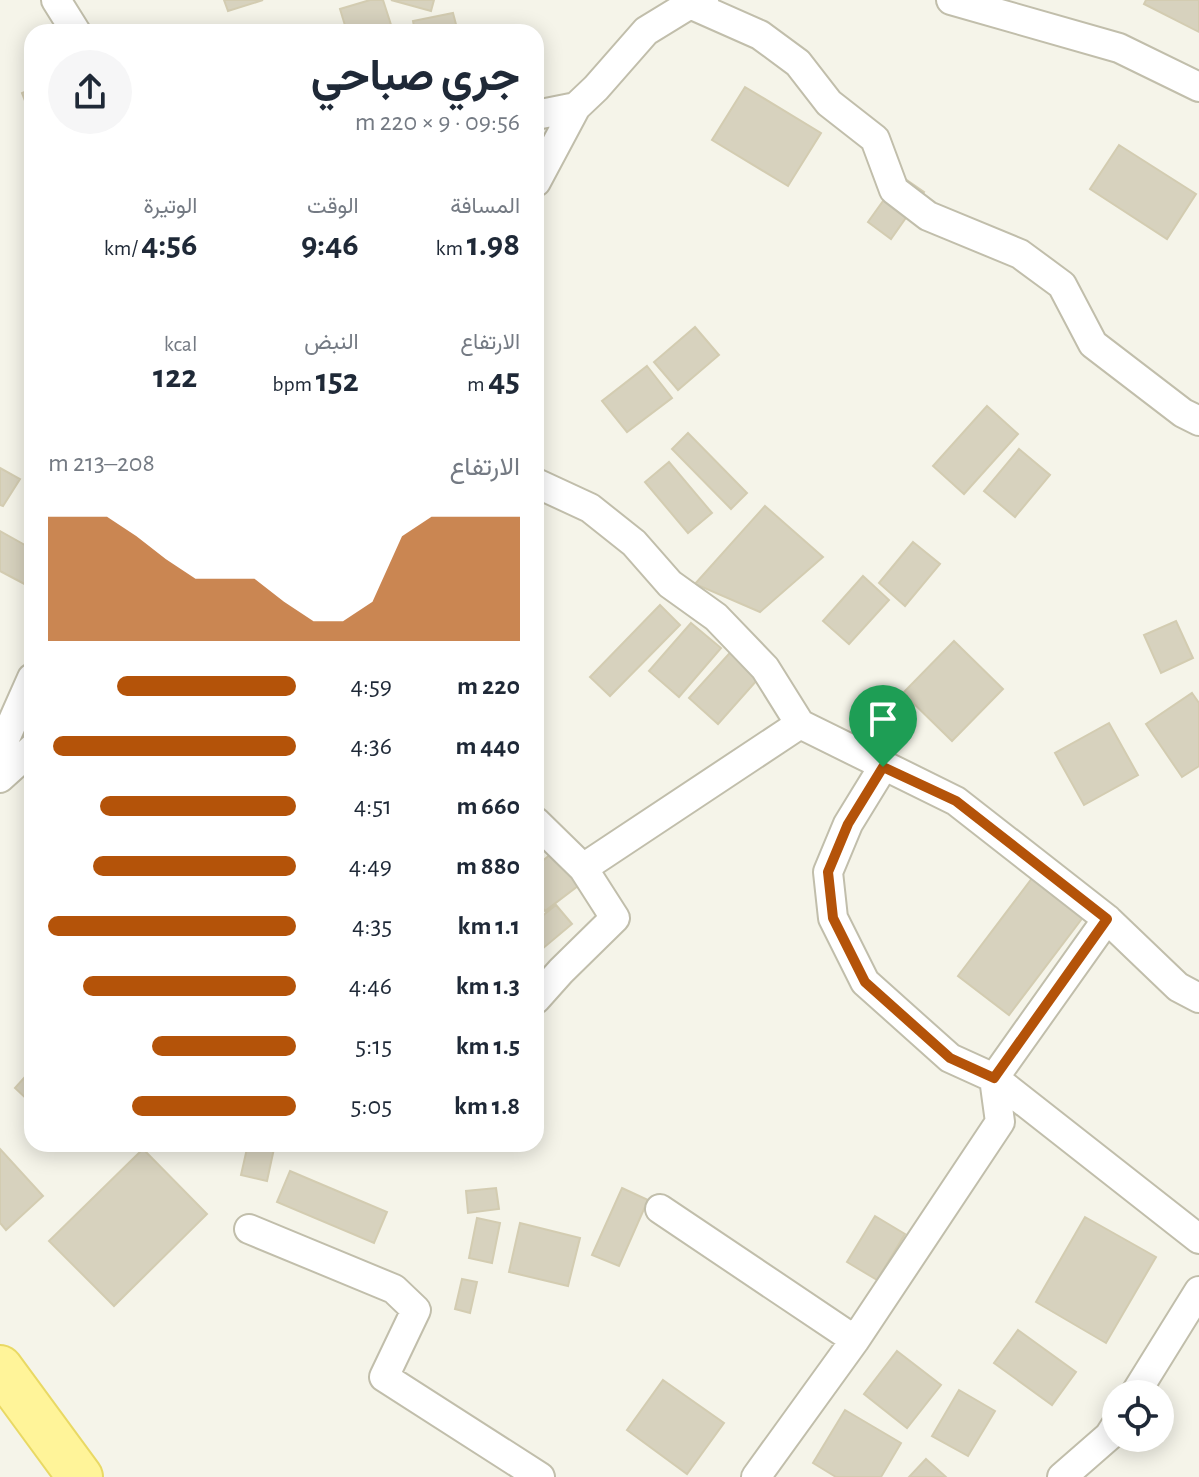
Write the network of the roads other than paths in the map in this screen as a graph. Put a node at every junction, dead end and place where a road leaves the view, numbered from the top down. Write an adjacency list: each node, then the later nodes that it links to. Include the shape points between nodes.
1 (56, 0): 4 (street)
2 (951, 0): 5 (street, via 1119,48)
3 (693, 1): 6 (street, via 646,31); 9 (street, via 760,35 798,63 829,103 875,139 894,190 928,216 1020,254 1062,285 1093,344)
4 (71, 24)
5 (1199, 87)
6 (576, 107): 7 (street); 8 (street)
7 (544, 113)
8 (544, 167)
9 (1199, 421)
10 (544, 487): 12 (street, via 590,508 634,543 670,584 716,617 765,668)
11 (24, 696): 13 (street)
12 (800, 724): 15 (street); 18 (street)
13 (0, 750)
14 (24, 756): 16 (street)
15 (883, 767): 19 (street, via 956,801); 22 (street, via 848,824 828,872 833,918 865,982 950,1058)
16 (0, 778)
17 (544, 830): 18 (street)
18 (583, 868): 20 (street, via 615,918)
19 (1107, 919): 21 (street, via 1178,987); 22 (street)
20 (544, 990)
21 (1199, 998)
22 (994, 1078): 25 (street); 27 (street, via 1000,1122)
23 (660, 1209): 27 (street)
24 (249, 1229): 32 (street, via 394,1289 416,1310 384,1377)
25 (1199, 1239)
26 (1199, 1291): 29 (street)
27 (855, 1340): 33 (street)
28 (0, 1368): 31 (main road)
29 (1144, 1380)
30 (1102, 1442): 34 (street)
31 (80, 1477)
32 (540, 1477)
33 (756, 1477)
34 (1062, 1477)

